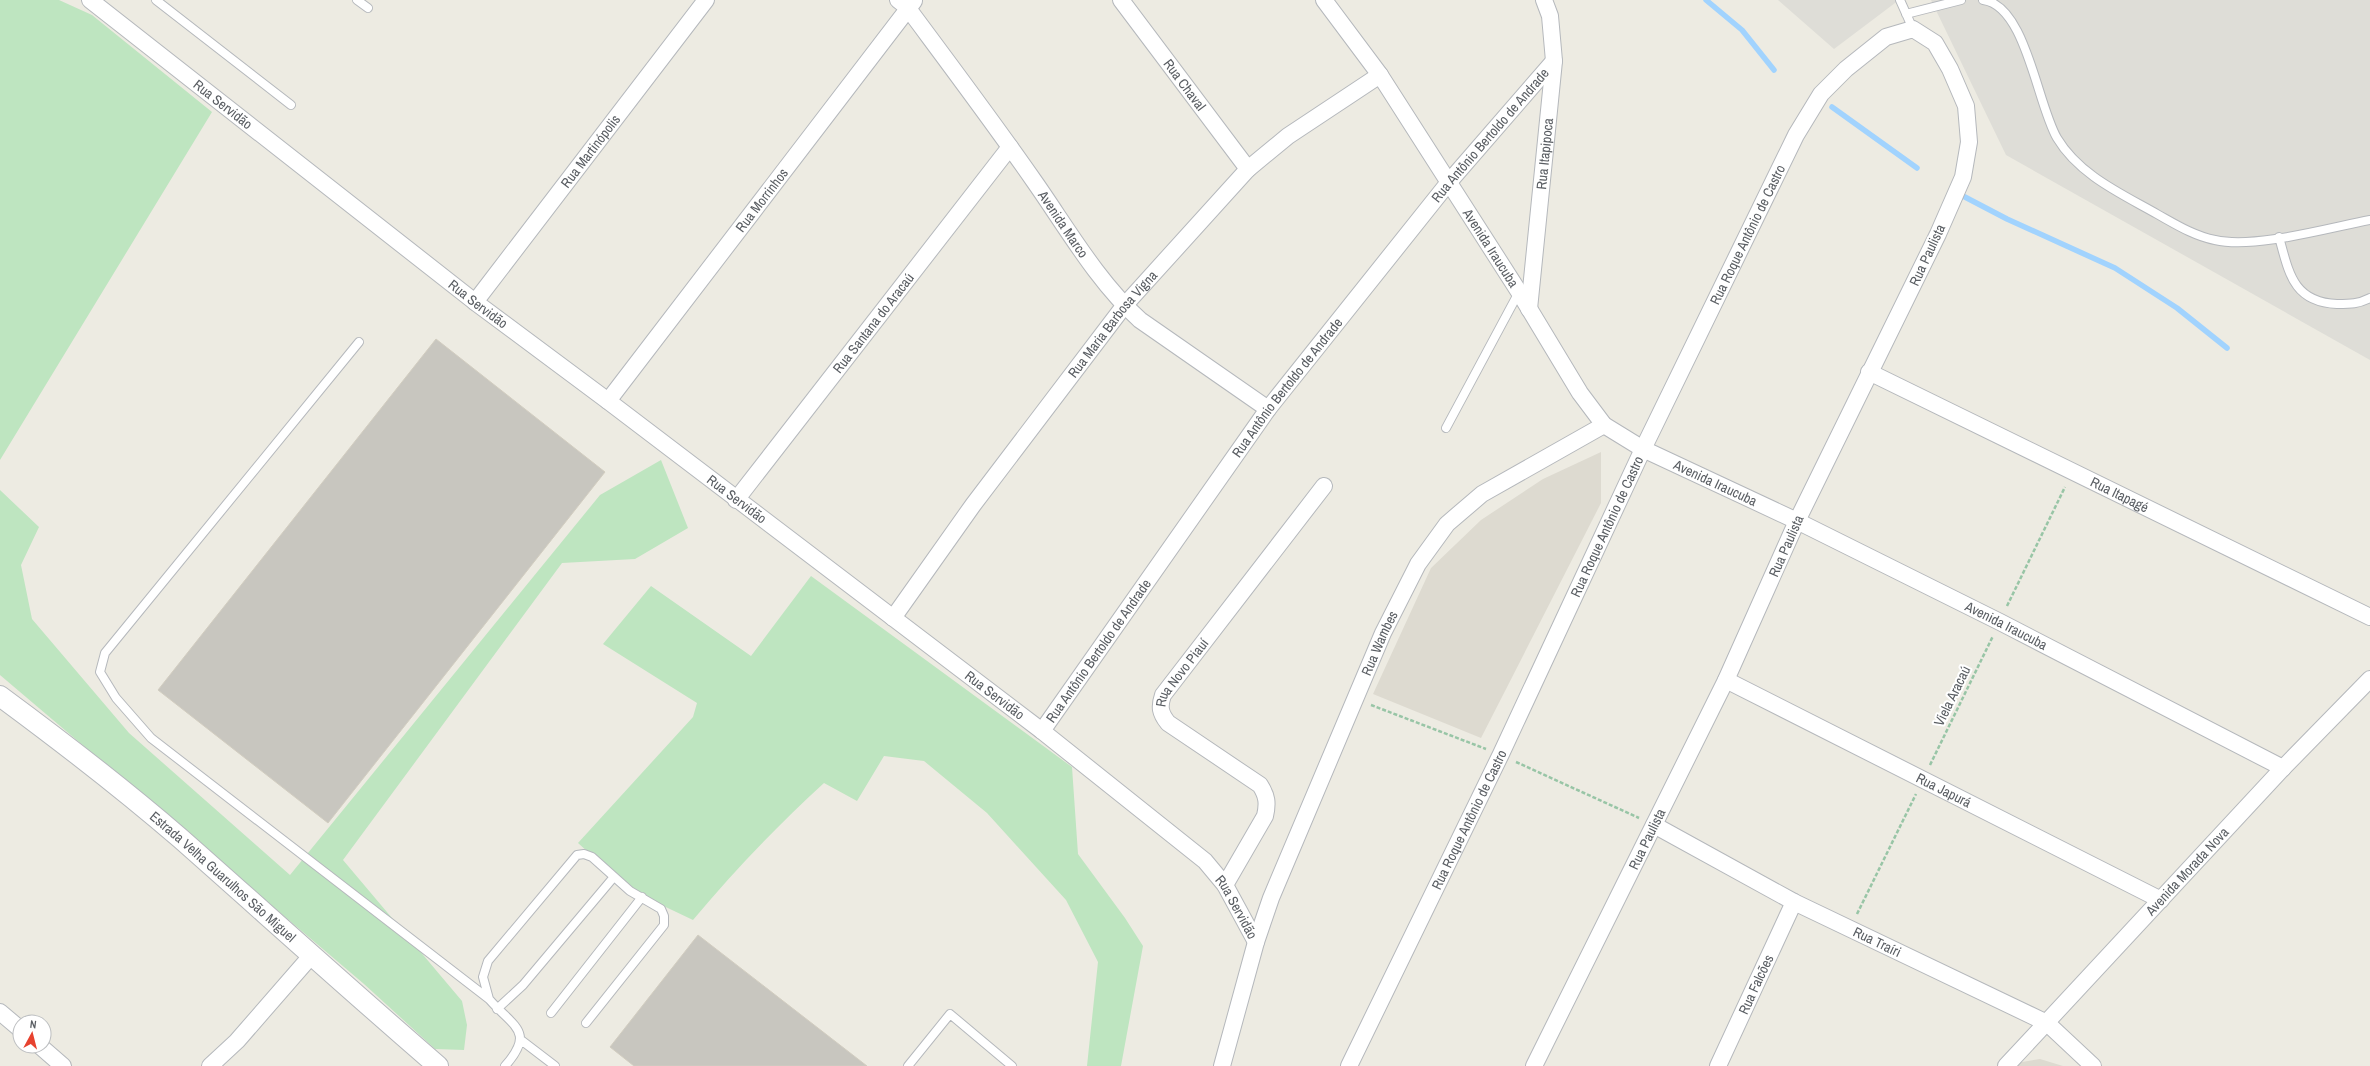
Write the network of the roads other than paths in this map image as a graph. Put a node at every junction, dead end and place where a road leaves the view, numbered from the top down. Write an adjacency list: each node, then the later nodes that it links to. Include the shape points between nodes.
1 (90, 0): 25 (street, Rua Servidão)
2 (156, 0): 17 (lane)
3 (358, 0): 12 (lane)
4 (706, 0): 25 (street, Rua Martinópolis)
5 (1121, 0): 19 (street, Rua Chaval)
6 (1324, 0): 16 (street, Avenida Iraucuba)
7 (1544, 0): 15 (street, Rua Itapipoca, via 1550,16)
8 (1900, 0): 13 (lane)
9 (1961, 0): 13 (lane)
10 (1983, 0): 22 (lane, via 2004,10 2019,32 2043,107 2057,139 2080,165 2106,186 2188,230 2214,240 2238,242)
11 (907, 2): 18 (street, Avenida Marco); 30 (street, Rua Morrinhos)
12 (368, 8)
13 (1906, 14): 14 (lane)
14 (1913, 30): 29 (street, Rua Paulista, via 1935,43 1950,69 1966,106 1969,142 1963,177 1938,234); 34 (street, Rua Roque Antônio de Castro, via 1886,38 1846,69 1822,94 1796,135)
15 (1554, 61): 20 (street, Rua Antônio Bertoldo de Andrade); 27 (street, Rua Itapipoca)
16 (1380, 75): 19 (street, Rua Maria Barbosa Vigna, via 1288,136); 20 (street, Avenida Iraucuba)
17 (291, 105)
18 (1010, 147): 26 (street, Avenida Marco, via 1104,282); 36 (street, Rua Santana do Aracaú)
19 (1248, 169): 26 (street, Rua Maria Barbosa Vigna)
20 (1450, 182): 23 (street, Avenida Iraucuba); 31 (street, Rua Antônio Bertoldo de Andrade)
21 (2370, 220): 22 (lane)
22 (2279, 237): 24 (lane, via 2288,272 2297,289 2320,303 2358,305)
23 (1519, 292): 27 (street, Avenida Iraucuba); 33 (lane)
24 (2370, 298)
25 (475, 302): 30 (street, Rua Servidão)
26 (1124, 306): 31 (street, Avenida Marco); 39 (street, Rua Maria Barbosa Vigna, via 973,505)
27 (1529, 309): 32 (street, Avenida Iraucuba, via 1580,393)
28 (359, 342): 53 (lane, via 106,653 100,672 116,698 151,738)
29 (1869, 372): 37 (street, Rua Paulista); 38 (street, Rua Itapagé)
30 (608, 401): 36 (street, Rua Servidão)
31 (1268, 410): 43 (street, Rua Antônio Bertoldo de Andrade)
32 (1604, 425): 34 (street, Avenida Iraucuba); 51 (street, Rua Wambes, via 1482,494 1447,524 1418,564 1383,633 1271,898)
33 (1446, 428)
34 (1643, 448): 37 (street, Avenida Iraucuba); 70 (street, Rua Roque Antônio de Castro, via 1501,754)
35 (1324, 486): 47 (street, Rua Novo Piauí, via 1163,695 1160,706 1161,714 1168,723 1260,785 1266,794 1268,805 1265,816)
36 (736, 500): 39 (street, Rua Servidão)
37 (1796, 521): 41 (street, Rua Paulista); 44 (street, Avenida Iraucuba, via 2000,622)
38 (2370, 617)
39 (893, 618): 43 (street, Rua Servidão)
40 (2370, 679): 44 (street, Avenida Morada Nova)
41 (1726, 680): 45 (street, Rua Paulista); 49 (street, Rua Japurá)
42 (0, 696): 52 (street, Estrada Velha Guarulhos São Miguel, via 52,734 179,838)
43 (1042, 731): 47 (street, Rua Servidão, via 1205,861)
44 (2283, 768): 49 (street, Avenida Morada Nova)
45 (1654, 825): 50 (street, Rua Traíri); 71 (street, Rua Paulista)
46 (613, 878): 48 (lane); 53 (lane, via 592,857 584,854 577,856 488,961 483,977); 54 (lane, via 523,985)
47 (1225, 885): 51 (street, Rua Servidão)
48 (642, 897): 56 (lane); 58 (lane, via 660,909 664,916 664,925)
49 (2161, 900): 59 (street, Avenida Morada Nova)
50 (1794, 902): 59 (street, Rua Traíri); 72 (street, Rua Falcões)
51 (1256, 942): 69 (street, Rua Servidão)
52 (310, 956): 63 (street, via 237,1041); 64 (street, Estrada Velha Guarulhos São Miguel)
53 (489, 999): 54 (lane)
54 (497, 1009): 60 (lane, via 518,1030)
55 (0, 1012): 57 (street)
56 (551, 1013)
57 (12, 1022)
58 (586, 1023)
59 (2047, 1023): 73 (street, Avenida Morada Nova); 74 (street, Rua Traíri)
60 (521, 1040): 65 (lane, via 518,1051); 66 (lane)
61 (49, 1054): 62 (street)
62 (62, 1066)
63 (210, 1066)
64 (438, 1066)
65 (505, 1066)
66 (555, 1066)
67 (908, 1066): 68 (lane, via 950,1014)
68 (1012, 1066)
69 (1224, 1066)
70 (1349, 1066)
71 (1534, 1066)
72 (1718, 1066)
73 (2006, 1066)
74 (2093, 1066)

